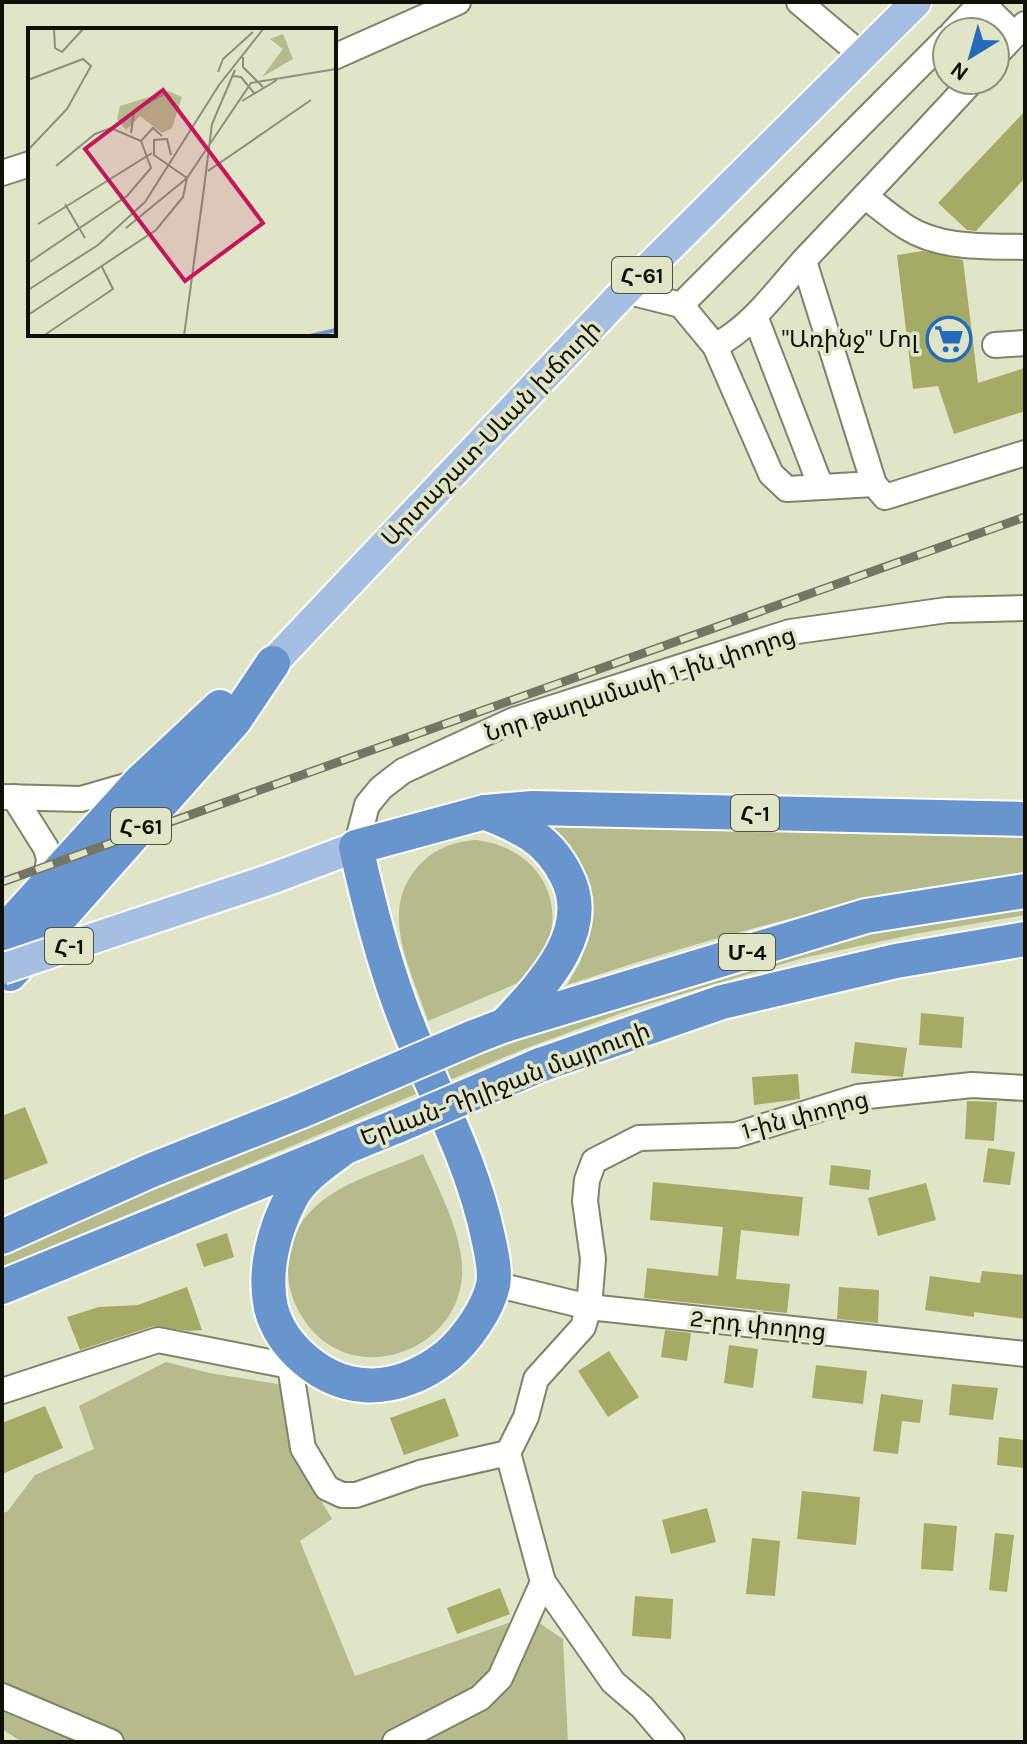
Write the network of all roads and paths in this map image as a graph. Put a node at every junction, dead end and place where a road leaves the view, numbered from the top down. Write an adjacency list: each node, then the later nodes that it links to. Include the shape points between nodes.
1 (458, 2): 7 (street)
2 (799, 2): 8 (street)
3 (916, 2): 8 (main road, Արտաշատ-Սևան խճուղի / Հ-61)
4 (982, 2): 5 (street)
5 (1020, 30)
6 (931, 54): 16 (street)
7 (336, 56)
8 (864, 57): 15 (main road, Արտաշատ-Սևան խճուղի / Հ-61)
9 (958, 96): 12 (street)
10 (28, 165): 11 (street)
11 (2, 173)
12 (865, 196): 13 (street, via 923,236); 14 (street)
13 (1025, 247)
14 (804, 261): 17 (street); 22 (street)
15 (625, 291): 16 (street); 25 (main road, Արտաշատ-Սևան խճուղի / Հ-61)
16 (681, 305): 20 (street)
17 (755, 316): 20 (street); 23 (street)
18 (1025, 343): 19 (street)
19 (995, 345)
20 (715, 346): 23 (street, via 771,474 787,489)
21 (1025, 453): 22 (street, via 885,497)
22 (874, 484): 23 (street)
23 (821, 487)
24 (1025, 608): 30 (street, Նոր թաղամասի 1-ին փողոց, via 947,610 790,632 514,720 403,771 381,788 367,805)
25 (273, 663): 26 (highway, Հ-61); 36 (highway, Հ-61, via 234,721)
26 (140, 782): 27 (street, via 81,799); 31 (highway, Հ-61)
27 (8, 797): 31 (street, via 46,848)
28 (485, 812): 29 (highway, Հ-1, via 533,808); 30 (highway, Հ-1); 37 (highway, via 531,834 557,858 573,888 575,912 554,968)
29 (1025, 819)
30 (356, 847): 35 (main road, Հ-1, bridge); 41 (highway, via 373,925 401,1008 483,1210)
31 (45, 886): 33 (highway, Հ-61)
32 (1025, 891): 37 (highway, Երևան-Դիլիջան մայրուղի / Մ-4, via 866,916)
33 (2, 934)
34 (1025, 939): 39 (highway, Երևան-Դիլիջան մայրուղի / Մ-4, bridge, via 896,961 722,1002 540,1065)
35 (2, 969)
36 (2, 983)
37 (490, 1031): 40 (highway, Երևան-Դիլիջան մայրուղի / Մ-4, bridge)
38 (1025, 1088): 43 (street, 1-ին փողոց, via 972,1085 858,1097 736,1135 639,1138 594,1161 587,1180 593,1259)
39 (345, 1147): 42 (highway, Երևան-Դիլիջան մայրուղի / Մ-4); 45 (highway, via 292,1195 273,1245 268,1275 271,1308)
40 (2, 1237)
41 (494, 1284): 43 (street, 2-րդ փողոց); 45 (highway, via 465,1337 449,1355 413,1377 364,1385)
42 (2, 1287)
43 (589, 1307): 44 (street, 2-րդ փողոց); 47 (street, via 583,1327 536,1379 526,1417)
44 (1025, 1354)
45 (298, 1363): 46 (street, via 158,1340); 47 (street, via 303,1448 327,1488 342,1495)
46 (2, 1391)
47 (508, 1453): 48 (street)
48 (543, 1582): 51 (street, via 500,1678 480,1698); 52 (street, via 613,1682)
49 (2, 1696): 50 (street)
50 (111, 1742)
51 (395, 1742)
52 (672, 1742)

